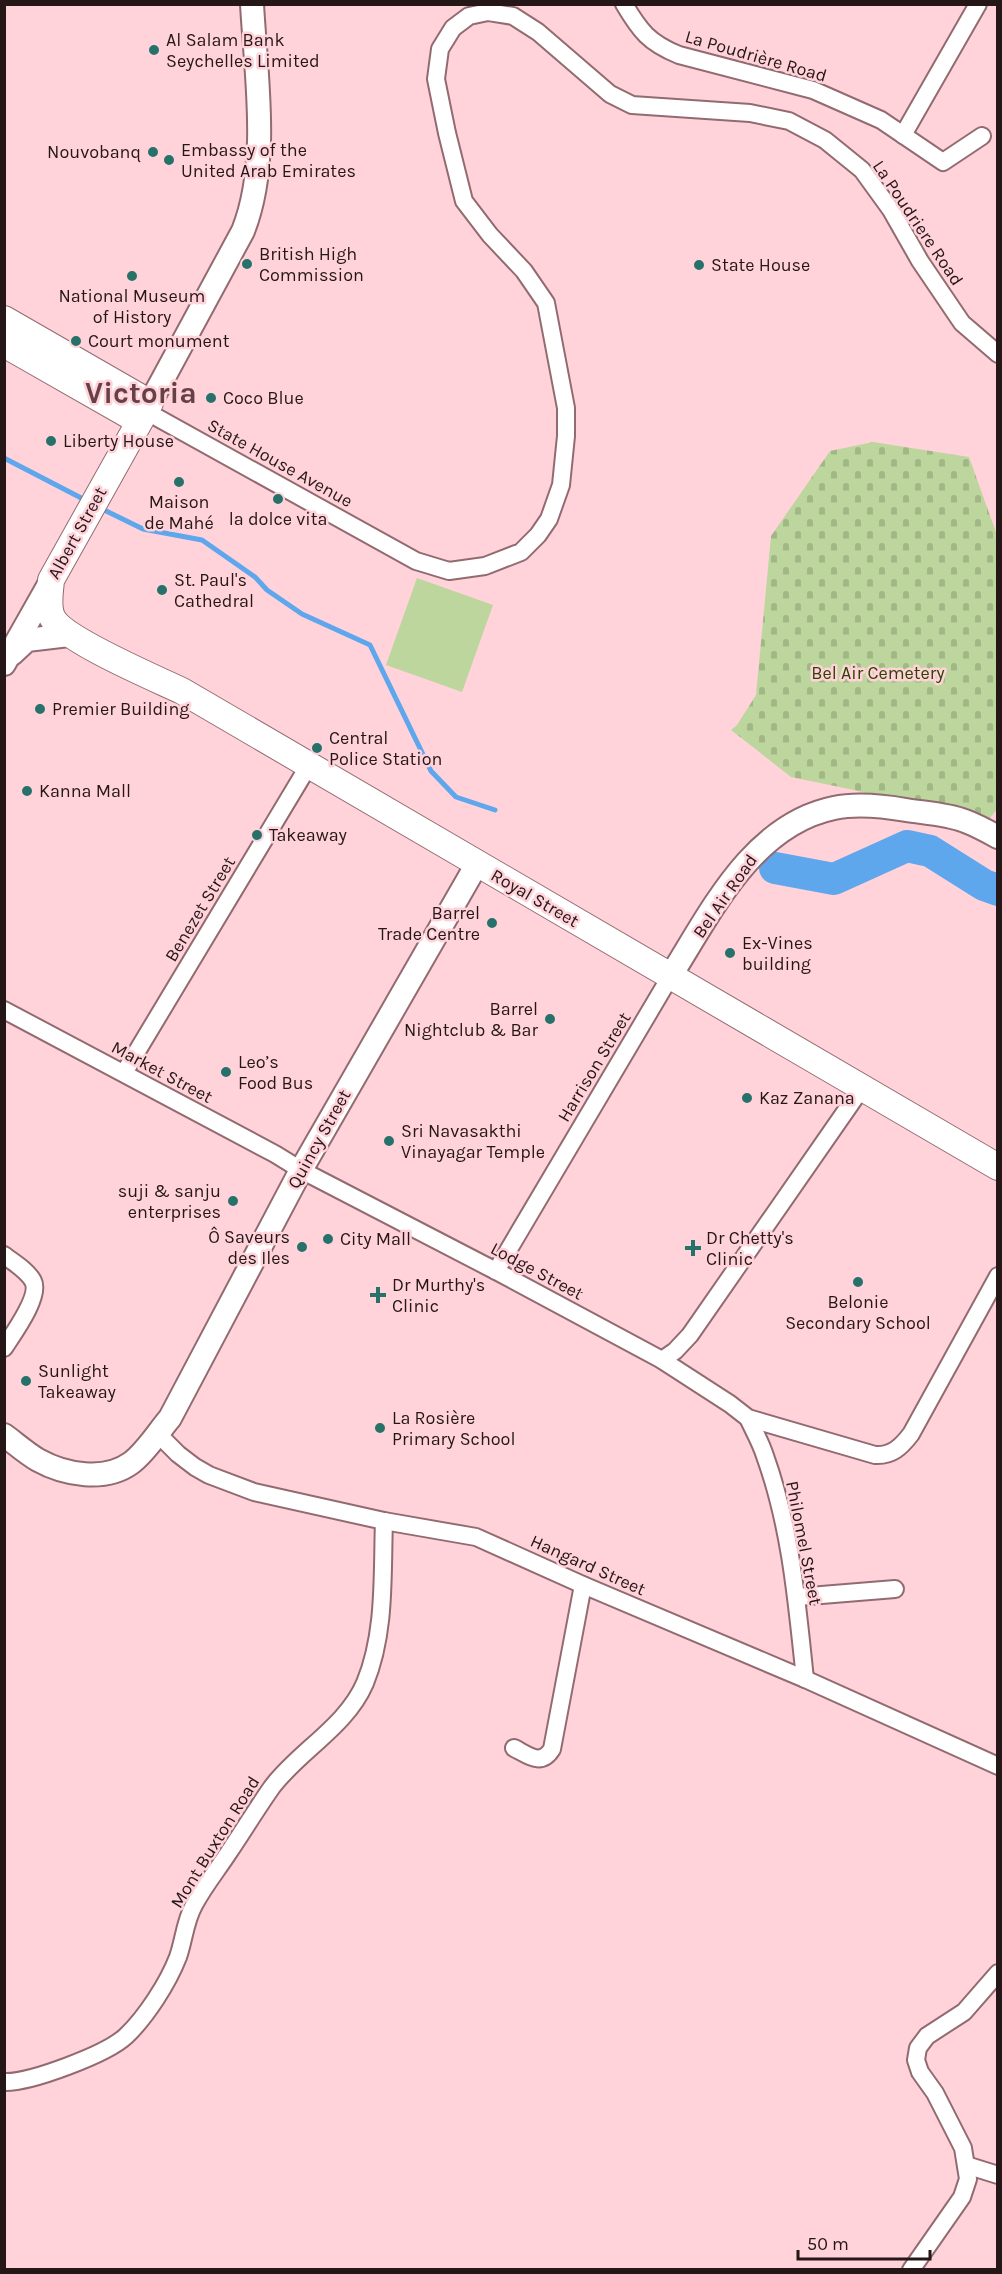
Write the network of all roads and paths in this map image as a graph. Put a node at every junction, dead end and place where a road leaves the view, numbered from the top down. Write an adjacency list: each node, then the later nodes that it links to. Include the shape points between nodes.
1 (252, 4): 9 (main road, via 256,189 243,231)
2 (624, 4): 4 (street, La Poudrière Road, via 636,25 660,48 813,90 881,120)
3 (978, 4): 4 (street)
4 (903, 135): 5 (street, La Poudrière Road, via 943,162)
5 (982, 136)
6 (4, 319): 9 (main road)
7 (4, 344): 9 (main road)
8 (998, 354): 10 (street, La Poudriere Road, via 962,323 862,170 825,140 789,121 750,113 632,105 610,94 538,32 513,16 488,12 469,16 453,28 440,49 436,79 464,201 546,303 566,408 561,486 549,519 538,535 520,552 485,566 449,571 416,561)
9 (149, 414): 10 (street, State House Avenue); 11 (main road, Albert Street)
10 (384, 542)
11 (51, 580): 12 (main road, Royal Street, via 52,619); 13 (main road, Albert Street)
12 (69, 635): 13 (main road, via 27,640); 14 (main road, Royal Street, via 182,691)
13 (7, 660)
14 (309, 765): 16 (main road, Royal Street); 19 (street, Benezet Street)
15 (998, 837): 17 (main road, Bel Air Road, via 962,820 890,808 851,806 813,814 759,847 737,873)
16 (477, 864): 17 (main road, Royal Street); 22 (main road, Quincy Street)
17 (670, 977): 20 (main road, Royal Street); 24 (street, Harrison Street)
18 (4, 1010): 19 (street, Market Street)
19 (124, 1073): 22 (street, Market Street)
20 (861, 1089): 21 (main road, Royal Street); 27 (street, via 690,1335)
21 (998, 1167)
22 (301, 1170): 24 (street, Lodge Street); 29 (main road, Quincy Street)
23 (4, 1255): 26 (street, via 34,1282 34,1293)
24 (496, 1271): 27 (street, Lodge Street)
25 (998, 1276): 28 (street, via 911,1434 894,1452 875,1455)
26 (4, 1348)
27 (662, 1360): 28 (street, Lodge Street)
28 (748, 1418): 34 (street, Philomel Street, via 765,1455 782,1511)
29 (164, 1425): 30 (main road, Quincy Street, via 133,1462 109,1474 62,1470 38,1460); 31 (street, Hangard Street, via 178,1454 230,1484)
30 (4, 1435)
31 (384, 1521): 32 (street, Hangard Street, via 476,1537); 39 (street, Mont Buxton Road, via 380,1622 374,1659 364,1685 345,1715 273,1785 194,1906 178,1956 158,1996 125,2038 105,2050 30,2080)
32 (583, 1586): 35 (street, Hangard Street); 36 (street, via 552,1749 538,1760)
33 (895, 1589): 34 (street)
34 (796, 1598): 35 (street, Philomel Street)
35 (805, 1679): 37 (street, Hangard Street)
36 (514, 1748)
37 (998, 1766)
38 (998, 1973): 40 (street, via 964,2012 927,2036 918,2048 916,2060 963,2148)
39 (4, 2082)
40 (966, 2165): 41 (street); 42 (street, via 968,2179 962,2197)
41 (998, 2175)
42 (911, 2270)

